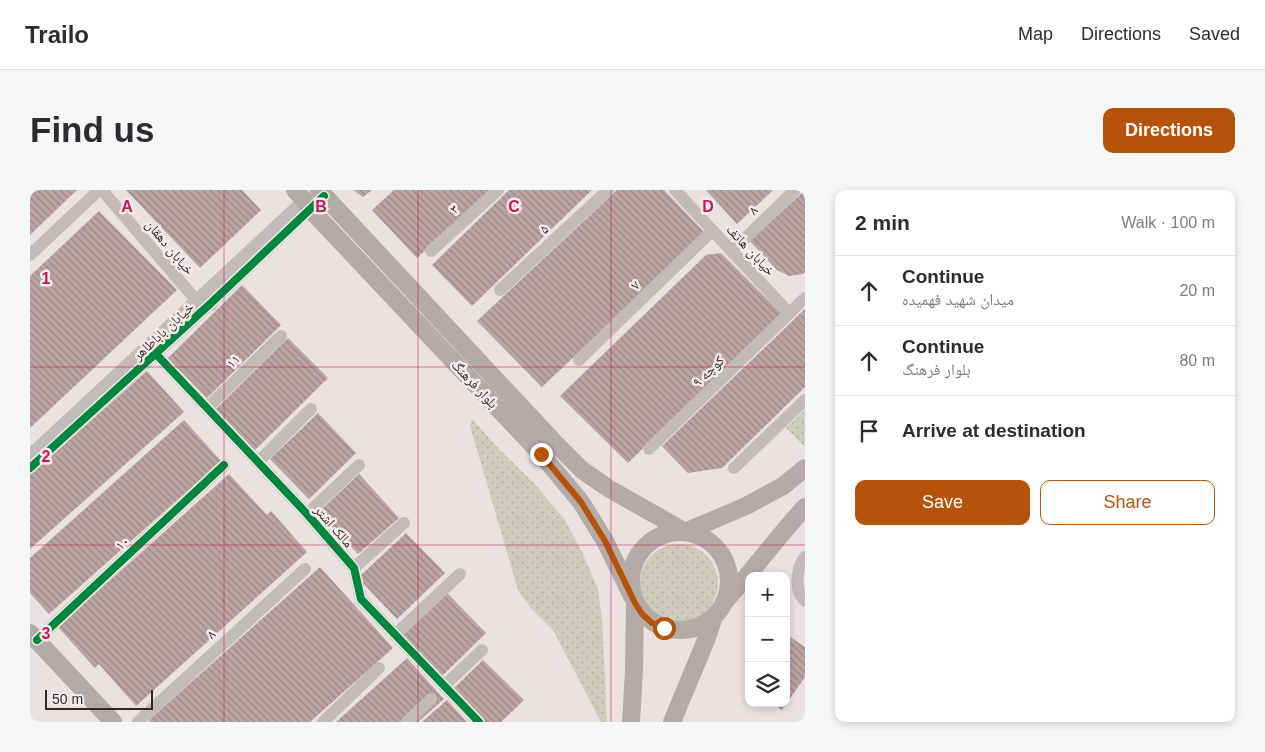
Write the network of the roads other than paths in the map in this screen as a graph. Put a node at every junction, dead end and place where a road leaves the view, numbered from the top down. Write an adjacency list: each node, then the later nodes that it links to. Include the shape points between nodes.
1 (101, 190): 11 (street, خیابان دهقان); 14 (street, خیابان دهقان)
2 (498, 190): 9 (street, ۳)
3 (608, 190): 12 (street, ۵)
4 (675, 190): 8 (street, خیابان هاتف)
5 (795, 190): 10 (street, ۸)
6 (322, 192): 7 (street); 33 (main road, بلوار فرهنگ, via 582,470)
7 (303, 199): 14 (street, خیابان باباطاهر); 38 (main road, بلوار فرهنگ, via 541,454 581,502 605,541)
8 (712, 231): 10 (street, خیابان هاتف); 18 (street, ۷)
9 (430, 251)
10 (732, 251): 15 (street, خیابان هاتف)
11 (30, 255)
12 (500, 290)
13 (805, 298): 15 (street)
14 (203, 302): 17 (street, خیابان باباطاهر); 23 (street, خیابان باباطاهر)
15 (789, 313): 22 (street, کوچه ۹)
16 (281, 336): 20 (street, ۱۱)
17 (156, 354): 20 (street, مالک اشتر); 27 (street, خیابان باباطاهر)
18 (579, 360)
19 (805, 400): 28 (street)
20 (207, 408): 24 (street, مالک اشتر)
21 (311, 409): 24 (street)
22 (649, 450)
23 (30, 455)
24 (258, 462): 31 (street, مالک اشتر)
25 (224, 465): 43 (street, ۱۰)
26 (359, 465): 31 (street)
27 (30, 468)
28 (734, 468)
29 (805, 468): 33 (main road, via 783,486 746,506)
30 (805, 508): 39 (main road)
31 (307, 514): 35 (street, مالک اشتر)
32 (404, 523): 35 (street)
33 (684, 530): 38 (main road, via 659,537 638,555 630,582); 39 (main road, via 709,542 722,556 728,573)
34 (805, 557): 40 (street, via 800,562 798,574 799,592)
35 (354, 568): 42 (street, مالک اشتر, via 361,599)
36 (305, 569): 49 (street, ۸)
37 (460, 574): 42 (street)
38 (634, 600): 41 (main road, via 652,623 671,630 690,630); 53 (main road)
39 (725, 601): 41 (main road)
40 (805, 601)
41 (714, 618): 54 (main road)
42 (395, 635): 46 (street, مالک اشتر)
43 (33, 636): 48 (main road)
44 (482, 650): 46 (street)
45 (379, 668): 50 (street)
46 (444, 686): 52 (street, مالک اشتر)
47 (431, 699): 51 (street)
48 (113, 722)
49 (138, 722)
50 (323, 722)
51 (408, 722)
52 (479, 722)
53 (631, 722)
54 (672, 722)

